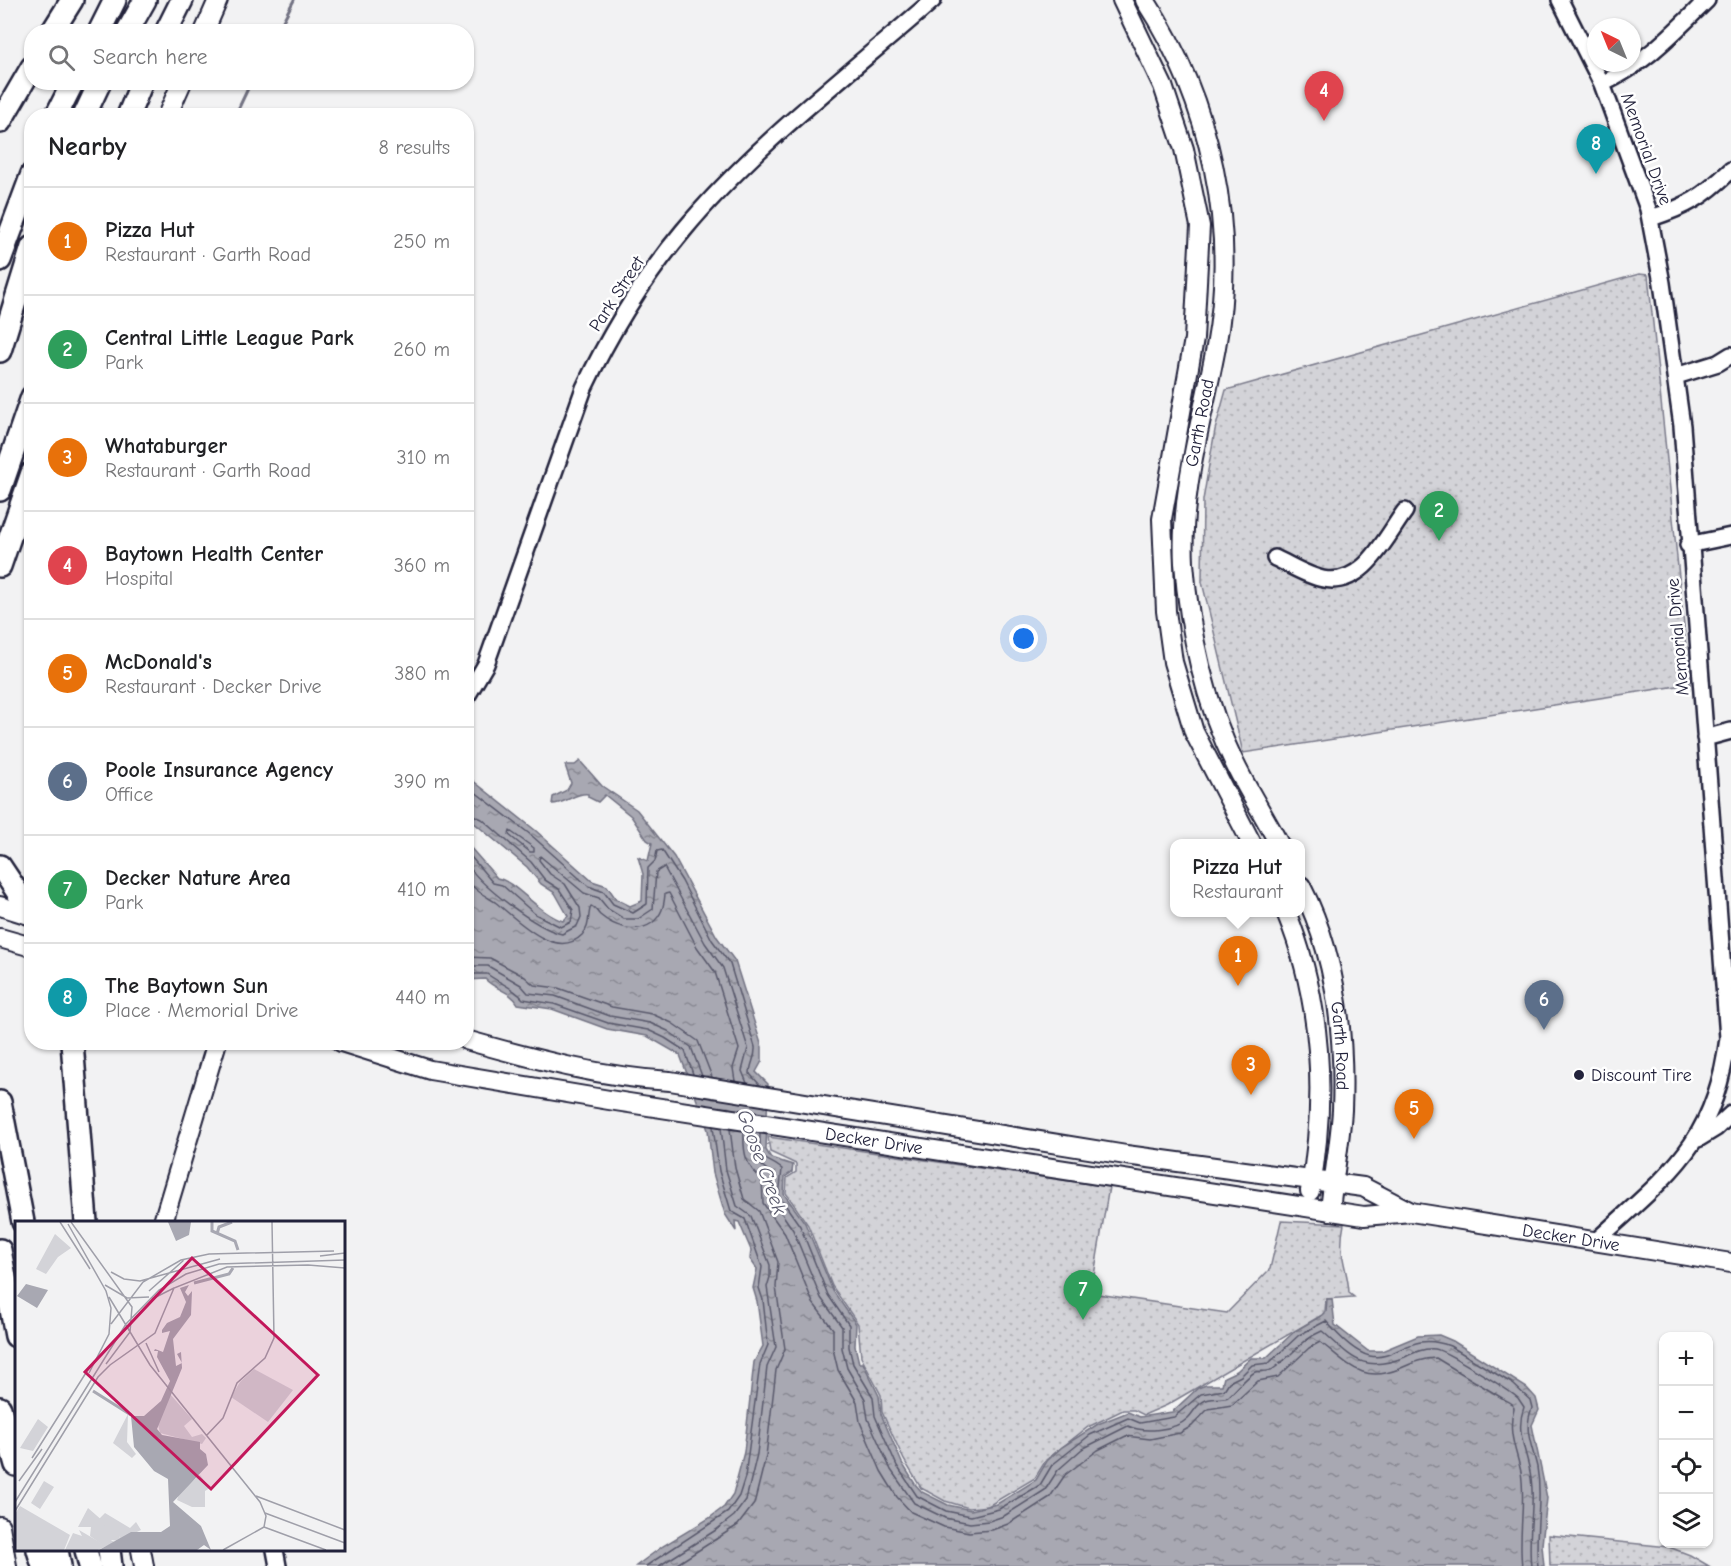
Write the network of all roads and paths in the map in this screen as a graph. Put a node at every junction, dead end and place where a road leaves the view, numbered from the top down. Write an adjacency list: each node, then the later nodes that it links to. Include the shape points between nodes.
1 (72, 0): 11 (highway)
2 (115, 0): 12 (highway)
3 (145, 0): 13 (highway)
4 (182, 0): 14 (highway)
5 (218, 0): 15 (main road)
6 (933, 0): 51 (street, Park Street, via 730,181 653,272 599,357 585,388 486,664)
7 (1122, 0): 19 (main road, Garth Road)
8 (1145, 0): 16 (main road, Garth Road)
9 (1560, 0): 18 (street, Memorial Drive)
10 (1707, 0): 18 (street, via 1651,55)
11 (57, 24)
12 (103, 24)
13 (132, 24)
14 (170, 24)
15 (208, 24)
16 (1185, 78): 19 (main road); 31 (main road, Garth Road, via 1207,139)
17 (24, 81): 28 (highway)
18 (1602, 84): 32 (street, Memorial Drive)
19 (1163, 86): 33 (main road, Garth Road, via 1184,149)
20 (69, 90): 24 (highway)
21 (96, 90): 25 (highway)
22 (139, 90): 26 (highway)
23 (178, 90): 27 (main road)
24 (60, 108)
25 (88, 108)
26 (131, 108)
27 (171, 108)
28 (0, 122)
29 (1731, 170): 32 (street, via 1699,199)
30 (24, 196): 34 (highway)
31 (1222, 217): 33 (main road); 41 (main road, Garth Road, via 1223,304)
32 (1651, 218): 38 (street, Memorial Drive)
33 (1200, 225): 40 (main road, Garth Road, via 1194,339)
34 (0, 260)
35 (24, 273): 36 (highway)
36 (2, 343)
37 (1731, 355): 38 (street)
38 (1676, 376): 46 (street, Memorial Drive)
39 (24, 420): 42 (highway)
40 (1168, 482): 41 (main road); 50 (main road, Garth Road, via 1163,529 1166,611)
41 (1188, 487): 49 (main road, Garth Road, via 1184,561)
42 (0, 490)
43 (24, 496): 48 (highway)
44 (1405, 511): 47 (street, via 1367,564 1348,577 1320,579)
45 (1731, 536): 46 (street)
46 (1688, 545): 53 (street, Memorial Drive)
47 (1275, 558)
48 (0, 566)
49 (1197, 648): 50 (main road); 54 (main road, Garth Road, via 1218,724)
50 (1172, 651): 55 (main road, Garth Road, via 1194,732)
51 (474, 684)
52 (1731, 731): 53 (street)
53 (1706, 738): 64 (street, Memorial Drive)
54 (1235, 764): 55 (main road); 57 (main road, Garth Road)
55 (1215, 775): 56 (main road, Garth Road)
56 (1250, 839)
57 (1277, 839)
58 (0, 866): 60 (highway)
59 (1305, 897): 68 (main road, Garth Road, via 1317,921)
60 (24, 903)
61 (0, 906): 62 (main road)
62 (24, 913)
63 (1288, 917): 67 (main road, Garth Road)
64 (1726, 926): 75 (street, Memorial Drive)
65 (0, 938): 66 (main road)
66 (24, 945)
67 (1314, 1004): 68 (street); 79 (main road, Garth Road, via 1319,1104)
68 (1337, 1004): 80 (main road, Garth Road, via 1342,1111)
69 (474, 1032): 74 (main road)
70 (474, 1042): 74 (main road, Decker Drive)
71 (73, 1050): 84 (highway)
72 (215, 1050): 86 (main road)
73 (366, 1050): 81 (main road, Decker Drive, via 430,1070)
74 (549, 1063): 79 (main road, Decker Drive)
75 (1728, 1070): 78 (street, Memorial Drive)
76 (0, 1102): 85 (highway)
77 (1731, 1113): 78 (street)
78 (1696, 1141): 87 (street, Memorial Drive, via 1668,1174)
79 (1311, 1181): 80 (main road, Decker Drive); 81 (main road, Garth Road)
80 (1333, 1184): 82 (main road, Garth Road); 83 (main road, Decker Drive, via 1362,1187)
81 (1306, 1208): 82 (main road, Decker Drive)
82 (1330, 1211): 83 (main road, Decker Drive, via 1364,1216)
83 (1411, 1212): 87 (main road, Decker Drive)
84 (86, 1217)
85 (23, 1221)
86 (163, 1221)
87 (1595, 1242): 89 (main road, Decker Drive)
88 (0, 1251): 90 (highway)
89 (1731, 1263)
90 (15, 1331)
91 (0, 1408): 92 (highway)
92 (15, 1461)
93 (0, 1526): 100 (main road)
94 (38, 1551): 101 (highway)
95 (57, 1551): 102 (highway)
96 (87, 1551): 103 (highway)
97 (109, 1551): 104 (highway)
98 (141, 1551): 105 (main road)
99 (274, 1551): 106 (street)
100 (8, 1566)
101 (43, 1566)
102 (60, 1566)
103 (90, 1566)
104 (111, 1566)
105 (144, 1566)
106 (278, 1566)

